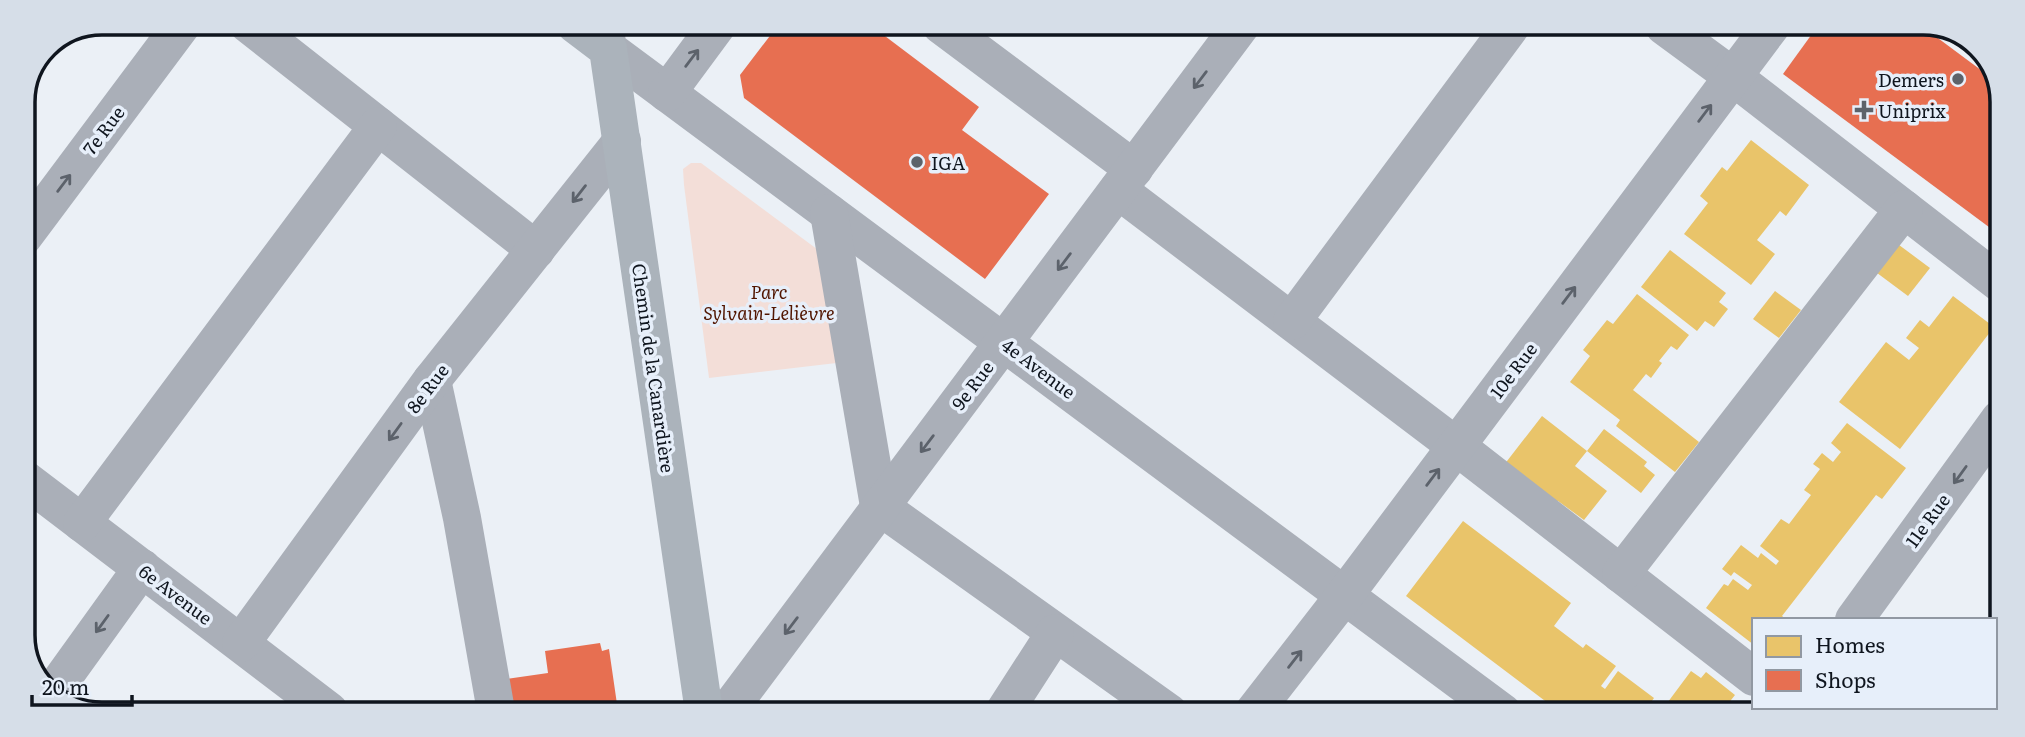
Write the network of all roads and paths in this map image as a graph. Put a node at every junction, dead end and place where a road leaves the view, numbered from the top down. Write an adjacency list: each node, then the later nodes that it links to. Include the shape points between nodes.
1 (174, 35): 17 (street, 7e Rue, one-way to 1)
2 (262, 35): 12 (street)
3 (710, 35): 11 (street, one-way to 3)
4 (966, 35): 14 (street)
5 (1234, 35): 14 (street, 9e Rue, one-way to 14)
6 (1504, 35): 20 (street)
7 (1676, 35): 10 (street)
8 (1764, 35): 10 (street, 10e Rue)
9 (606, 36): 11 (street, 4e Avenue); 13 (main road, Chemin de la Canardière)
10 (1732, 76): 15 (street); 24 (street, 10e Rue, one-way to 10)
11 (667, 93): 16 (street, 4e Avenue)
12 (378, 126): 18 (street); 27 (street)
13 (622, 141): 18 (street, 8e Rue, one-way to 18); 38 (main road, Chemin de la Canardière)
14 (1126, 179): 20 (street); 21 (street, 9e Rue, one-way to 21)
15 (1904, 209): 19 (street); 29 (street)
16 (830, 213): 21 (street, 4e Avenue); 26 (street)
17 (35, 221)
18 (536, 250): 22 (street, 8e Rue)
19 (1990, 275)
20 (1292, 321): 24 (street)
21 (1004, 342): 26 (street, 9e Rue, one-way to 26); 30 (street, 4e Avenue)
22 (432, 380): 33 (street, 8e Rue, one-way to 33); 37 (street)
23 (1990, 433): 31 (street, 11e Rue, one-way to 31)
24 (1456, 446): 29 (street); 30 (street, 10e Rue, one-way to 24)
25 (35, 487): 27 (street, 6e Avenue)
26 (880, 506): 32 (street); 39 (street, 9e Rue, one-way to 39)
27 (82, 523): 28 (street, 6e Avenue)
28 (142, 568): 33 (street, 6e Avenue); 35 (street, one-way to 35)
29 (1621, 574): 34 (street)
30 (1344, 596): 42 (street, 10e Rue, one-way to 30); 43 (street, 4e Avenue)
31 (1855, 618)
32 (1055, 633): 40 (street); 41 (street)
33 (241, 643): 36 (street, 6e Avenue)
34 (1752, 675)
35 (57, 684)
36 (317, 702)
37 (494, 702)
38 (703, 702)
39 (734, 702)
40 (1010, 702)
41 (1153, 702)
42 (1262, 702)
43 (1488, 702)

